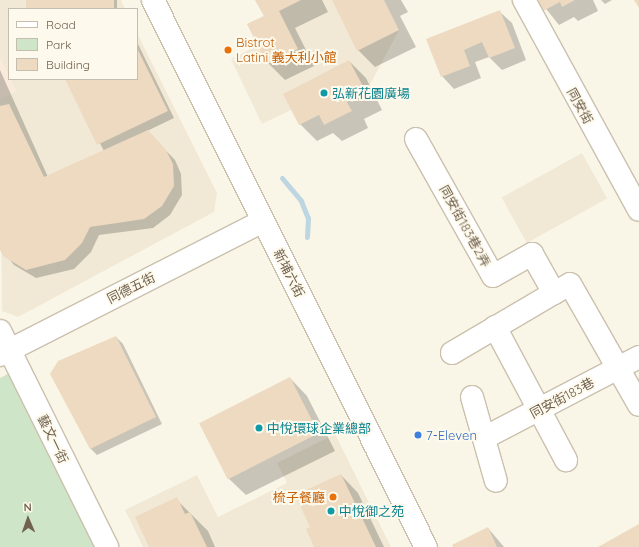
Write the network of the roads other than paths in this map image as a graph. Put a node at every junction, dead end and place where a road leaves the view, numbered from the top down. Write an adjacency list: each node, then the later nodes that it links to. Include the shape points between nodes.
1 (153, 0): 5 (street, 新埔六街)
2 (524, 0): 4 (street, 同安街)
3 (416, 139): 6 (street, 同安街183巷2弄, via 493,276 532,254)
4 (639, 210)
5 (263, 221): 8 (street, 同德五街); 19 (street, 新埔六街)
6 (554, 293): 7 (street); 11 (street, via 570,284)
7 (495, 327): 9 (street); 14 (street)
8 (3, 345): 18 (street, 藝文一街)
9 (452, 353)
10 (639, 357): 11 (street, 同安街183巷)
11 (618, 368): 13 (street); 14 (street, 同安街183巷)
12 (472, 397): 15 (street)
13 (639, 405)
14 (540, 411): 15 (street, 同安街183巷); 16 (street)
15 (484, 438): 17 (street)
16 (566, 460)
17 (496, 481)
18 (107, 547)
19 (426, 547)

